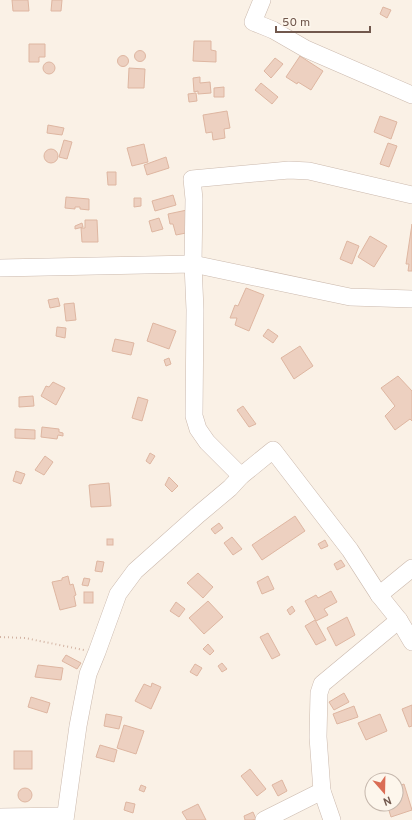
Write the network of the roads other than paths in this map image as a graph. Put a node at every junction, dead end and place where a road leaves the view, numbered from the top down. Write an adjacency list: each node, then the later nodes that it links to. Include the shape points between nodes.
1 (262, 0): 2 (street, via 253,22 306,49)
2 (412, 95)
3 (412, 195): 4 (street, via 309,171 289,170 192,179)
4 (193, 264): 5 (street); 6 (street, via 350,297); 7 (street, via 194,416 206,442)
5 (0, 268)
6 (412, 299)
7 (241, 476): 9 (street, via 273,450 350,550); 14 (street, via 135,571 118,594 88,674)
8 (412, 568): 9 (street)
9 (379, 595): 10 (street)
10 (399, 620): 11 (street); 12 (street, via 322,684 319,693 318,737)
11 (412, 642)
12 (322, 791): 15 (street); 16 (street)
13 (0, 817): 14 (street)
14 (65, 818)
15 (264, 820)
16 (332, 820)

